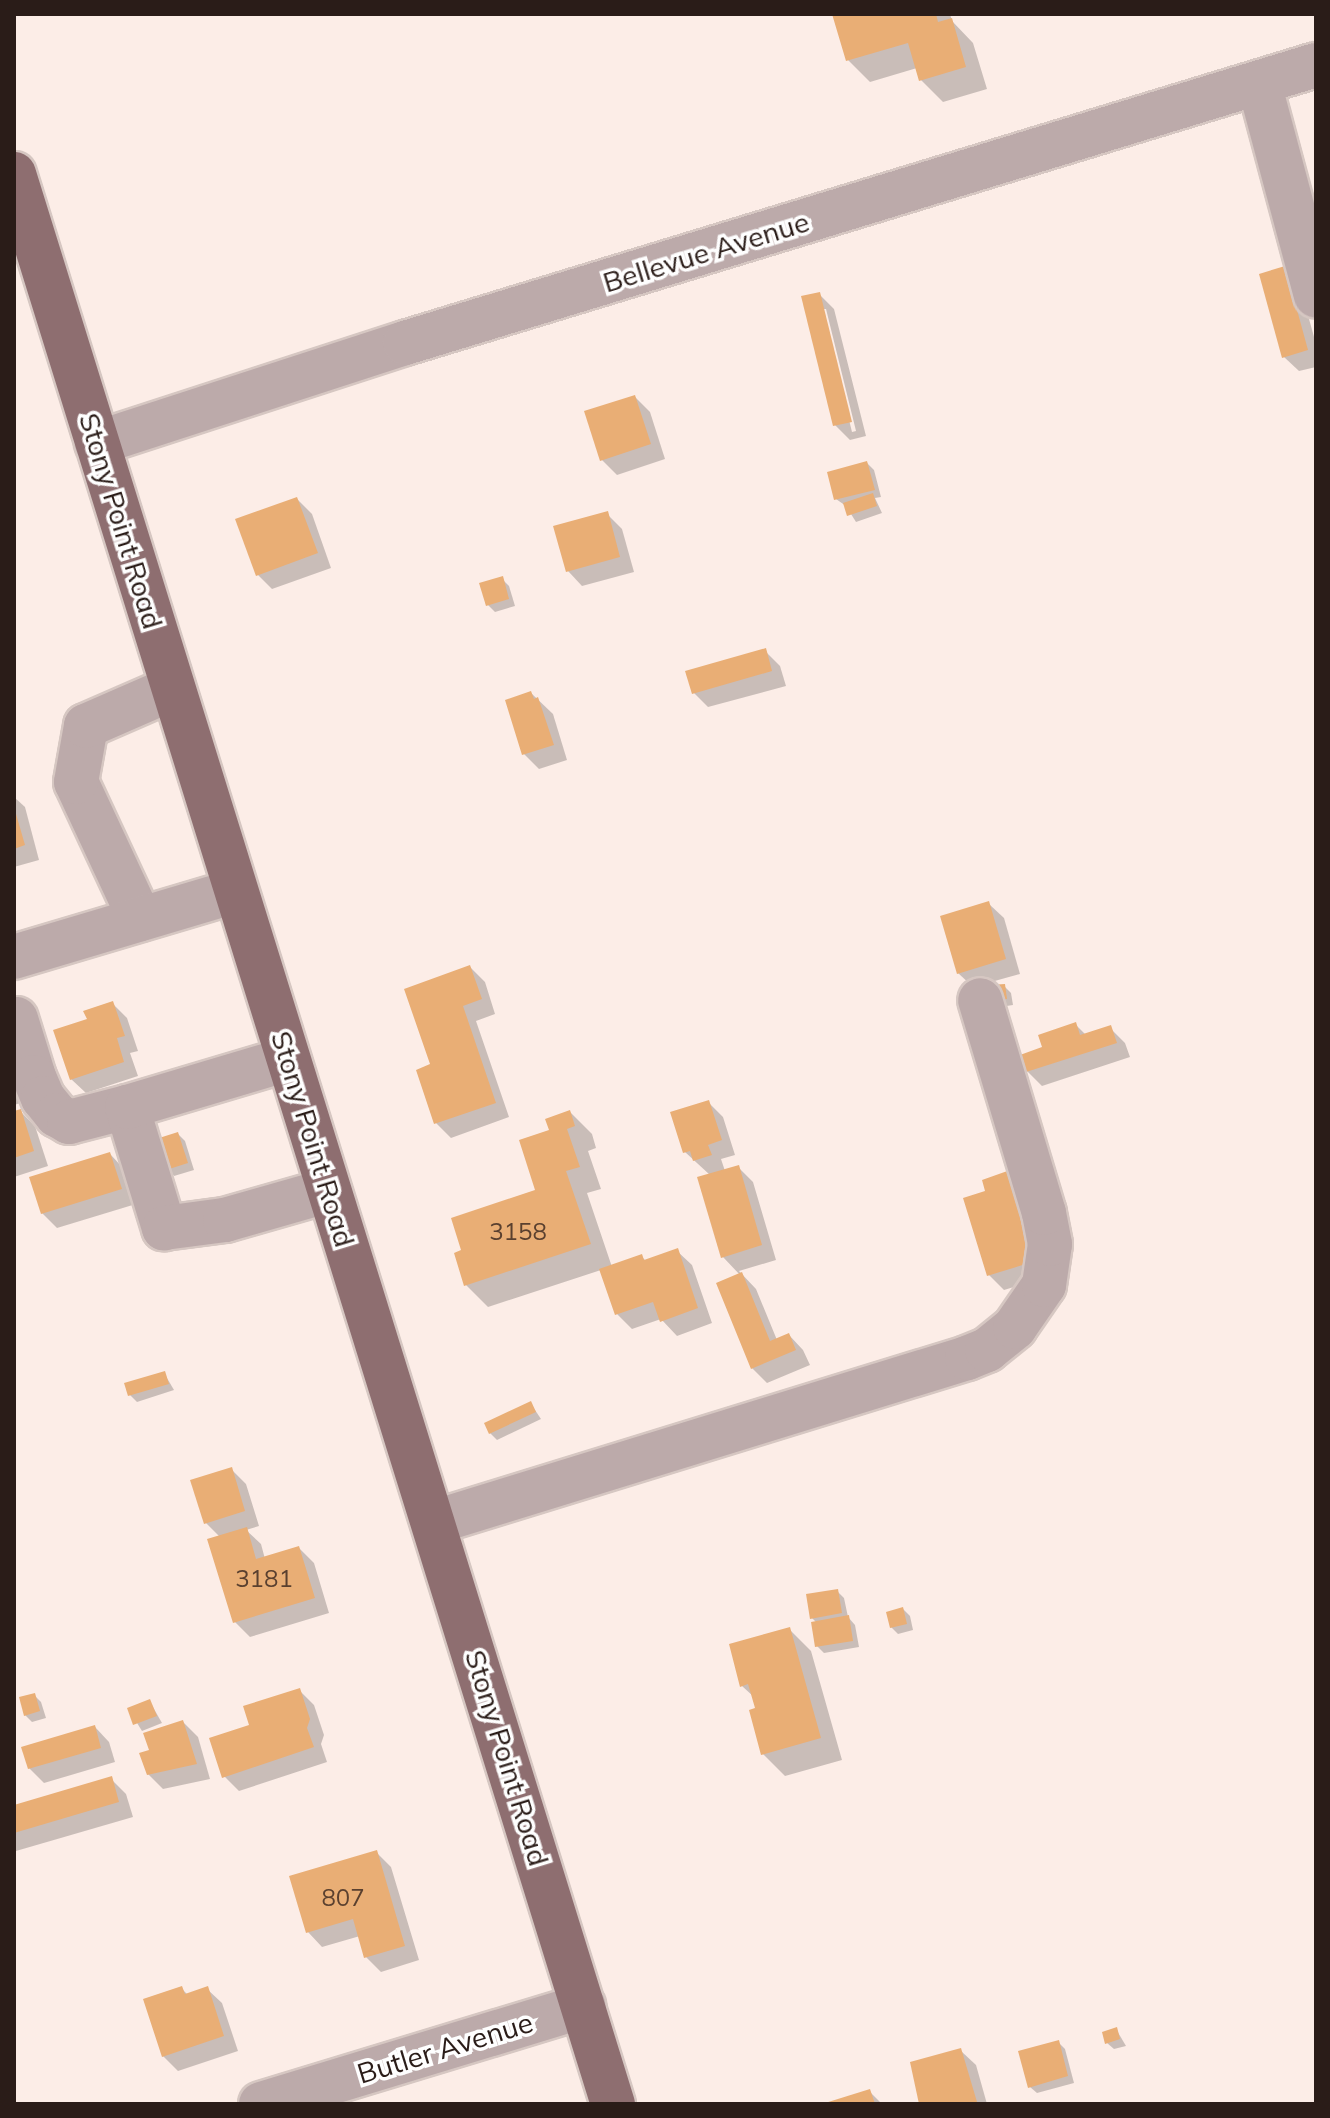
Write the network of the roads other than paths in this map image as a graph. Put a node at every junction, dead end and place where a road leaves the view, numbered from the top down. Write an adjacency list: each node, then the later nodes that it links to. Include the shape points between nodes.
1 (1316, 65): 2 (street, Bellevue Avenue)
2 (1259, 83): 4 (street); 5 (street, Bellevue Avenue, via 405,343)
3 (14, 174): 5 (main road, Stony Point Road)
4 (1316, 296)
5 (97, 443): 6 (main road, Stony Point Road)
6 (173, 688): 7 (main road, Stony Point Road); 8 (street, via 86,726 76,782)
7 (235, 891): 8 (street); 12 (main road, Stony Point Road)
8 (140, 919): 9 (street)
9 (14, 957)
10 (980, 1000): 15 (street, via 1050,1244 1044,1285 1015,1327 967,1358)
11 (16, 1019): 13 (street, via 34,1077 57,1115 69,1122)
12 (288, 1059): 13 (street); 14 (main road, Stony Point Road)
13 (127, 1107): 14 (street, via 164,1228 225,1220)
14 (327, 1191): 15 (main road, Stony Point Road)
15 (435, 1522): 16 (main road, Stony Point Road)
16 (583, 2006): 17 (street, Butler Avenue); 18 (main road, Stony Point Road)
17 (261, 2104)
18 (613, 2104)

